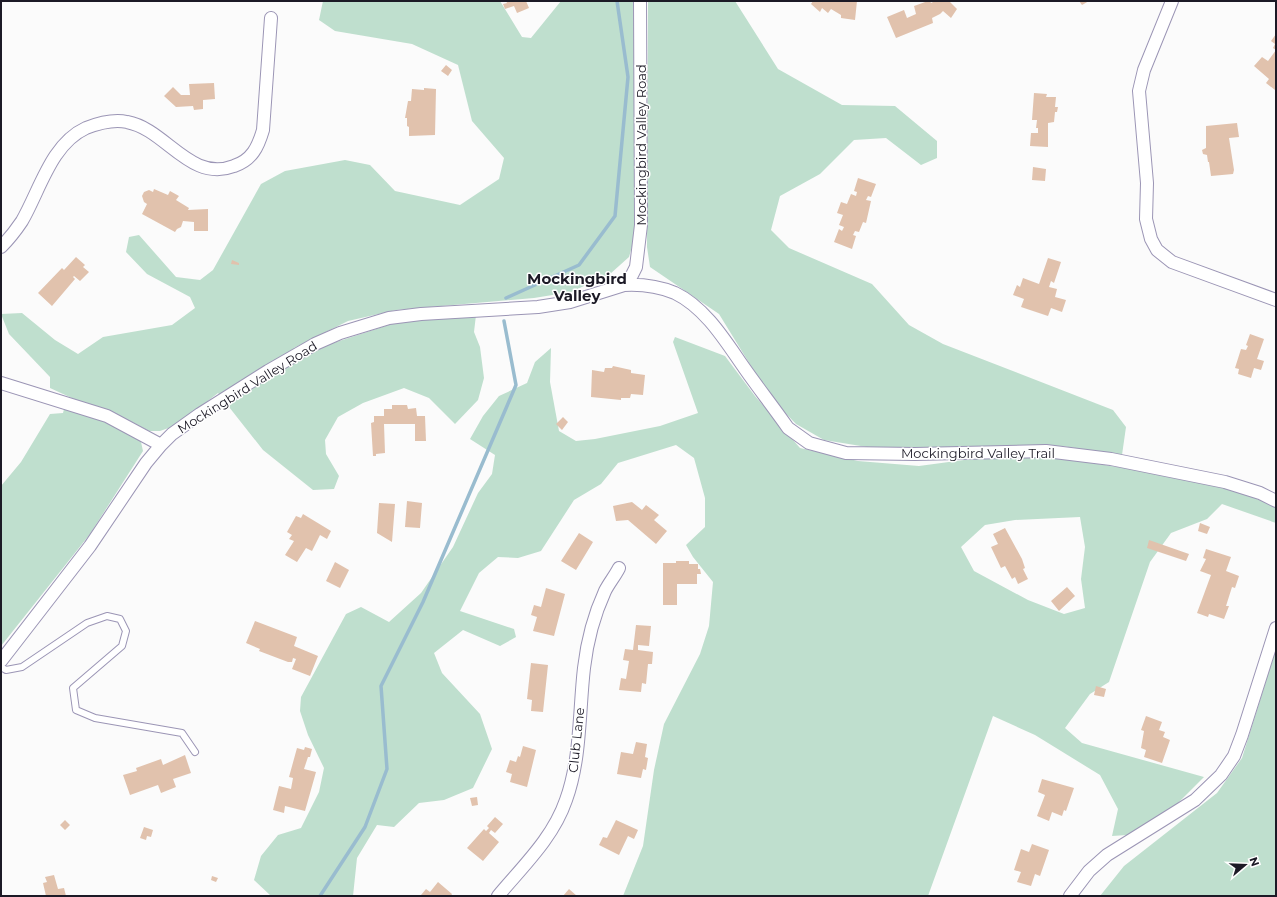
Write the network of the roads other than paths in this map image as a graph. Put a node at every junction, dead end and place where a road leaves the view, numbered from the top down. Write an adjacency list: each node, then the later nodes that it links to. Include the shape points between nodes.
1 (640, 1): 5 (street, Mockingbird Valley Road, via 641,225 636,267)
2 (1172, 1): 6 (street, via 1144,70 1139,91 1147,183 1146,219 1151,239 1157,250 1172,262)
3 (271, 18): 4 (street, via 263,130 258,145 246,160 228,168 207,168 195,164 136,124 111,121 93,125 76,134 61,147 22,220)
4 (1, 247)
5 (624, 285): 7 (street, Mockingbird Valley Road, via 643,284 675,294 707,318); 9 (street, Mockingbird Valley Road, via 570,302 538,308 389,318 340,333 315,344 200,414)
6 (1276, 300)
7 (724, 340): 10 (street, Mockingbird Valley Trail, via 788,428 802,439 823,448 861,454 1012,450 1054,452 1111,459 1190,474 1225,482)
8 (1, 383): 9 (street, via 107,416)
9 (161, 445): 13 (street, Mockingbird Valley Road, via 90,546)
10 (1276, 501)
11 (619, 568): 16 (street, Club Lane, via 605,592 594,619 587,647 576,748 566,800 544,842)
12 (1276, 628): 17 (street, via 1242,735 1234,756 1221,775 1195,800 1107,855 1089,871)
13 (1, 661)
14 (1, 667): 15 (lane, via 6,670 22,667 87,623 107,616 120,619 126,631 122,646 73,688 76,710 95,718 182,733)
15 (195, 752)
16 (498, 896)
17 (1070, 896)

